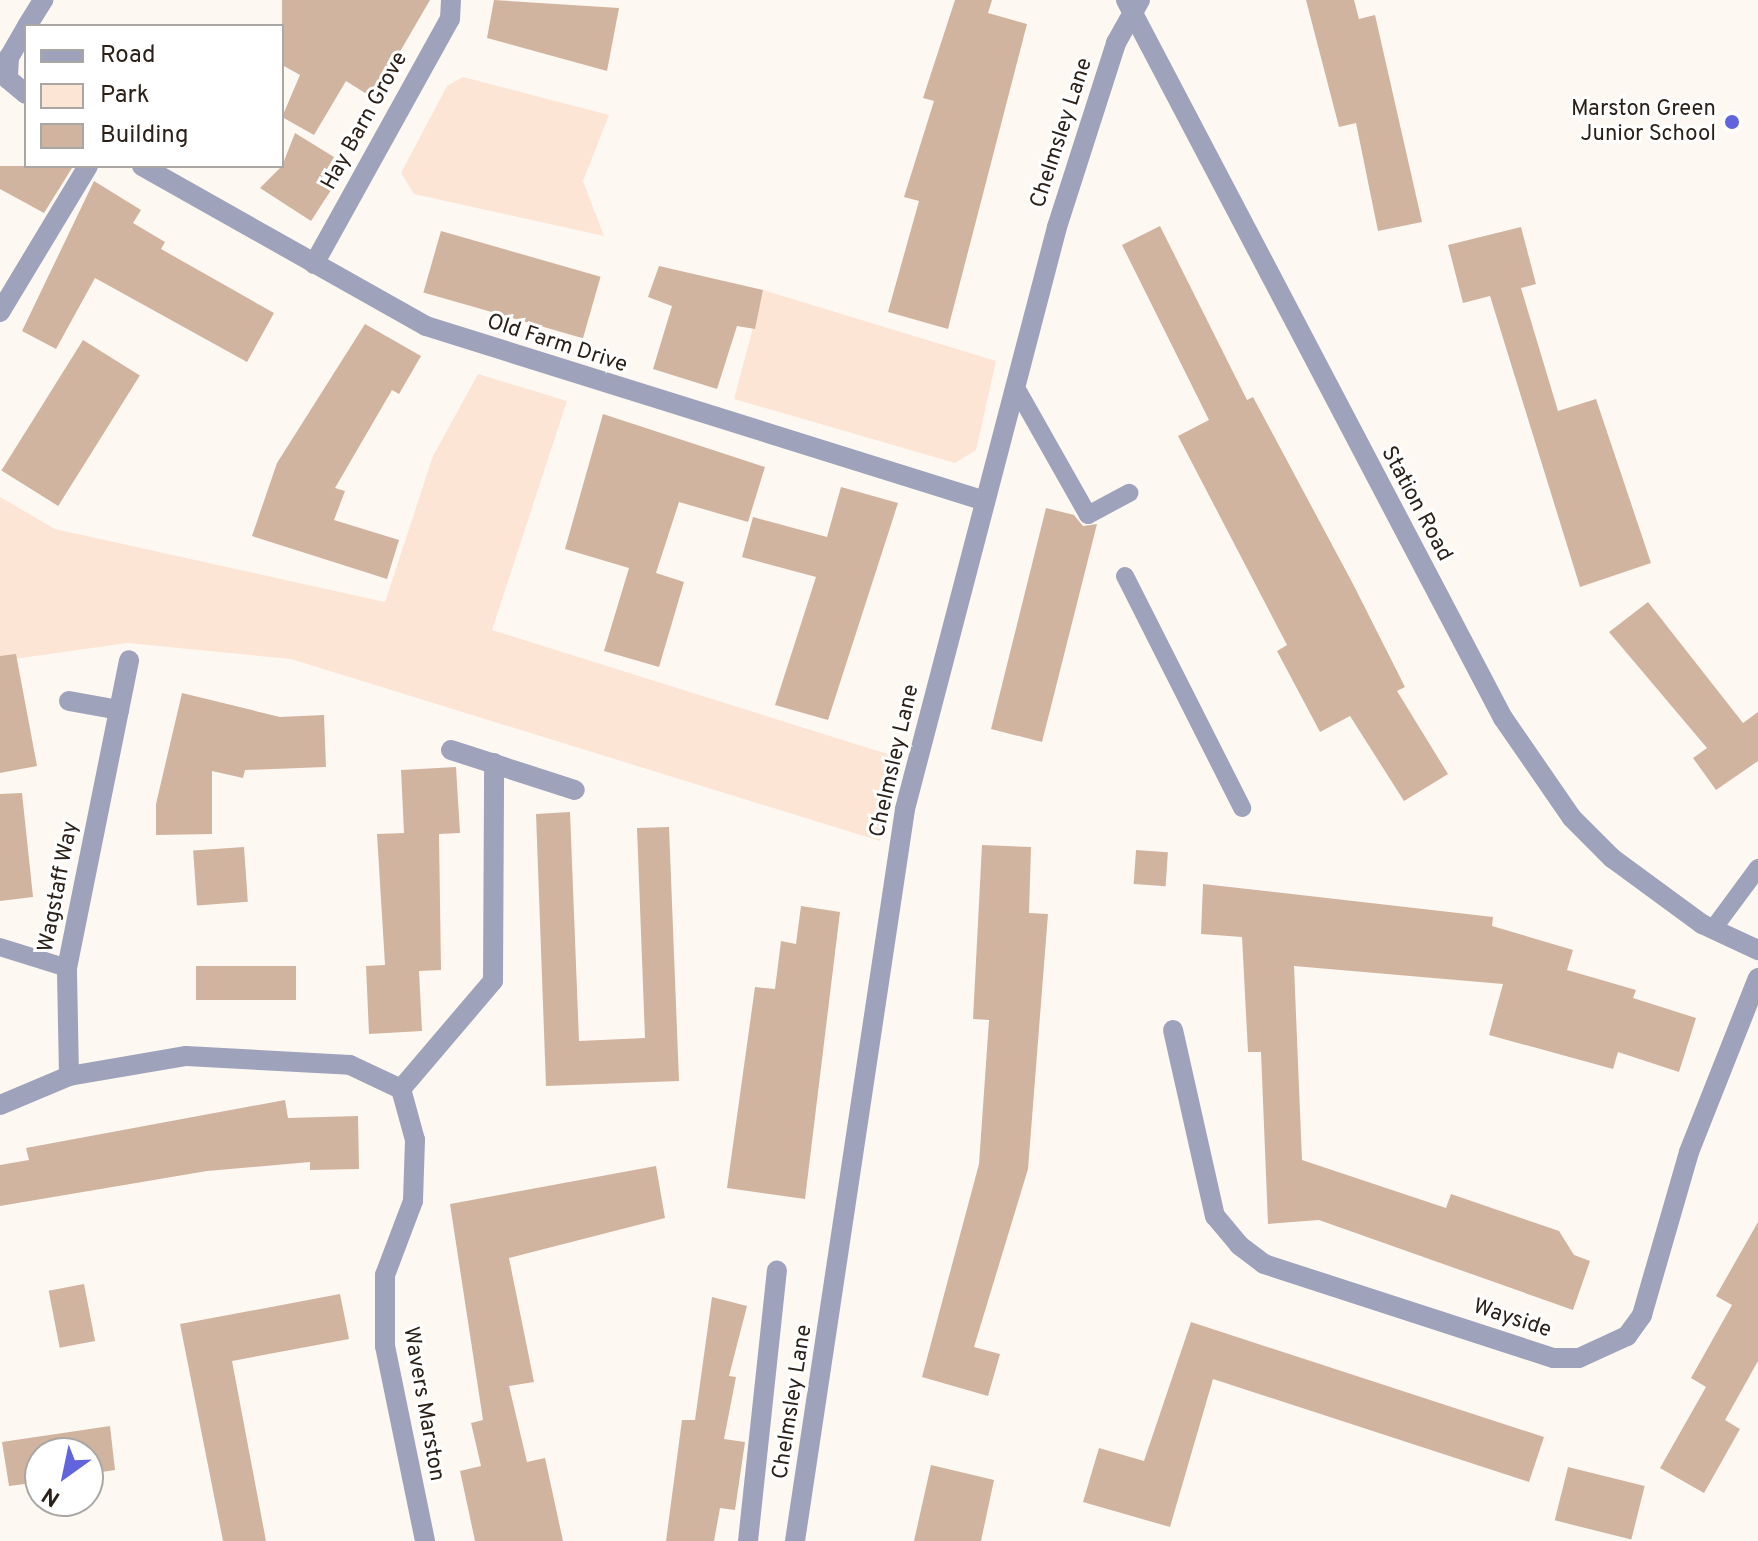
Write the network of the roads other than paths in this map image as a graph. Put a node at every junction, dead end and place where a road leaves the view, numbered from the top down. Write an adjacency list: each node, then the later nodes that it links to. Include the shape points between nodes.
1 (43, 0): 4 (street)
2 (451, 0): 9 (street, Hay Barn Grove, via 450,19)
3 (1133, 4): 11 (street, Chelmsley Lane, via 1079,156); 23 (street, Station Road, via 1503,718 1572,818 1612,858)
4 (29, 24)
5 (24, 32): 6 (street, via 9,57 8,79)
6 (24, 92)
7 (87, 168): 10 (street)
8 (146, 168): 9 (street, Old Farm Drive)
9 (314, 264): 13 (street, Old Farm Drive, via 426,326)
10 (0, 312)
11 (1015, 386): 12 (lane, via 1088,515); 13 (street, Chelmsley Lane)
12 (1129, 493)
13 (985, 501): 35 (street, Chelmsley Lane, via 905,809)
14 (1125, 576): 21 (lane)
15 (129, 660): 17 (street, Wagstaff Way)
16 (69, 701): 17 (street)
17 (119, 710): 26 (street, Wagstaff Way)
18 (451, 750): 19 (street)
19 (494, 763): 20 (street); 30 (street, via 493,981)
20 (575, 790)
21 (1242, 808)
22 (1758, 868): 23 (lane)
23 (1713, 929): 25 (street, Station Road)
24 (0, 947): 26 (lane)
25 (1758, 950)
26 (67, 968): 29 (street, Wagstaff Way)
27 (1758, 978): 28 (street, Wayside, via 1689,1152 1642,1315 1627,1336 1579,1358 1553,1358 1264,1264 1239,1245 1215,1216)
28 (1173, 1030)
29 (69, 1076): 30 (street, via 186,1056 350,1065); 31 (street)
30 (401, 1089): 33 (street, Wavers Marston, via 415,1140 413,1201 385,1275 385,1346)
31 (0, 1105)
32 (777, 1271): 34 (street)
33 (425, 1541)
34 (748, 1541)
35 (795, 1541)

